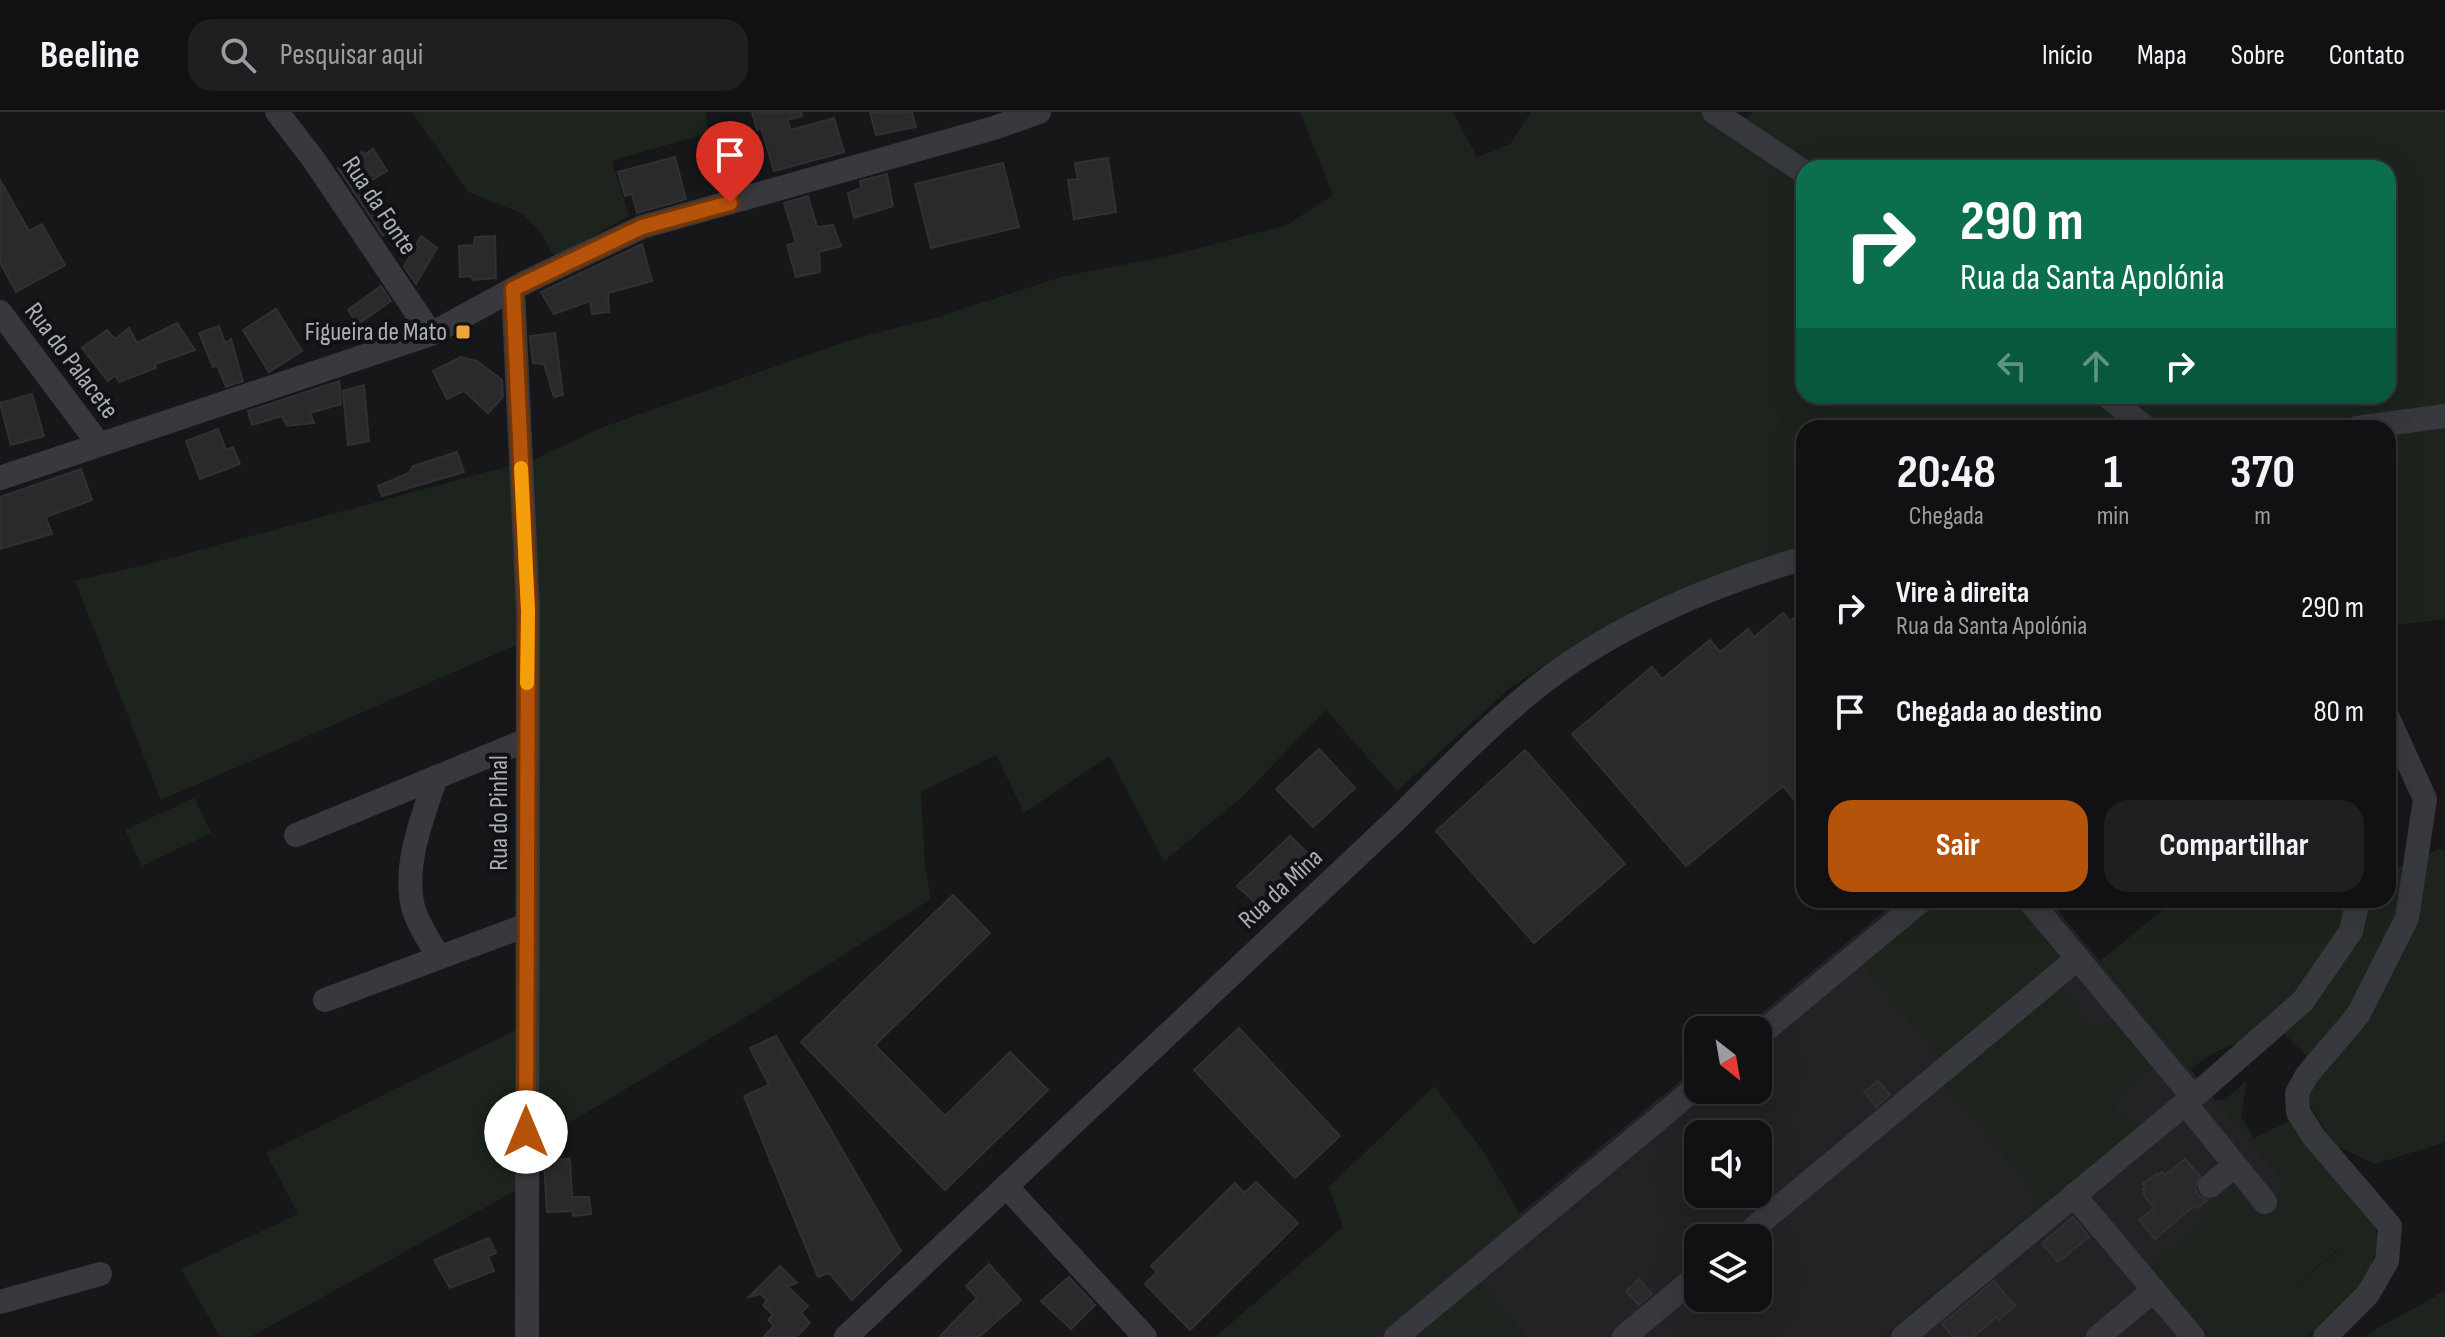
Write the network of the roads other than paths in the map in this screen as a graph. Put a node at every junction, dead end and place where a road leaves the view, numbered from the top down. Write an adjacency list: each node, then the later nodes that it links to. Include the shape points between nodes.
1 (277, 112): 7 (street, Rua da Fonte)
2 (1039, 112): 5 (street, via 642,227)
3 (1714, 112): 4 (street)
4 (1796, 167)
5 (513, 289): 7 (street); 16 (street, Rua do Pinhal, via 528,611)
6 (0, 312): 12 (street, Rua do Palacete)
7 (431, 334): 12 (street)
8 (2117, 404): 10 (street)
9 (2445, 416): 11 (street)
10 (2136, 420)
11 (2396, 423)
12 (98, 443): 13 (street)
13 (0, 478)
14 (1796, 561): 30 (street, Rua da Mina, via 1710,588 1644,619 1543,683)
15 (2396, 736): 47 (street, via 2425,799 2407,918 2358,1015 2297,1093 2298,1112 2314,1137 2390,1226 2387,1261 2368,1294)
16 (527, 740): 17 (street); 22 (street, Rua do Pinhal)
17 (436, 777): 18 (street); 23 (street, via 411,875 413,907)
18 (296, 835)
19 (1912, 908): 26 (street)
20 (2036, 908): 24 (street)
21 (2356, 908): 27 (street, via 2351,931 2303,1001)
22 (527, 925): 23 (street); 39 (street, Rua do Pinhal)
23 (439, 957): 25 (street)
24 (2078, 958): 27 (street); 34 (street)
25 (325, 1000)
26 (1772, 1024)
27 (2194, 1096): 29 (street); 32 (street)
28 (1684, 1098): 42 (street)
29 (2235, 1165): 31 (street); 33 (street)
30 (1006, 1186): 40 (street, Rua da Mina); 41 (street)
31 (2210, 1186)
32 (2074, 1195): 37 (street); 44 (street)
33 (2265, 1202)
34 (1759, 1224)
35 (100, 1274): 38 (street)
36 (1684, 1287): 43 (street)
37 (2154, 1290): 45 (street); 46 (street)
38 (0, 1302)
39 (527, 1337)
40 (846, 1337)
41 (1145, 1337)
42 (1396, 1337)
43 (1624, 1337)
44 (1903, 1337)
45 (2098, 1337)
46 (2193, 1337)
47 (2325, 1337)

